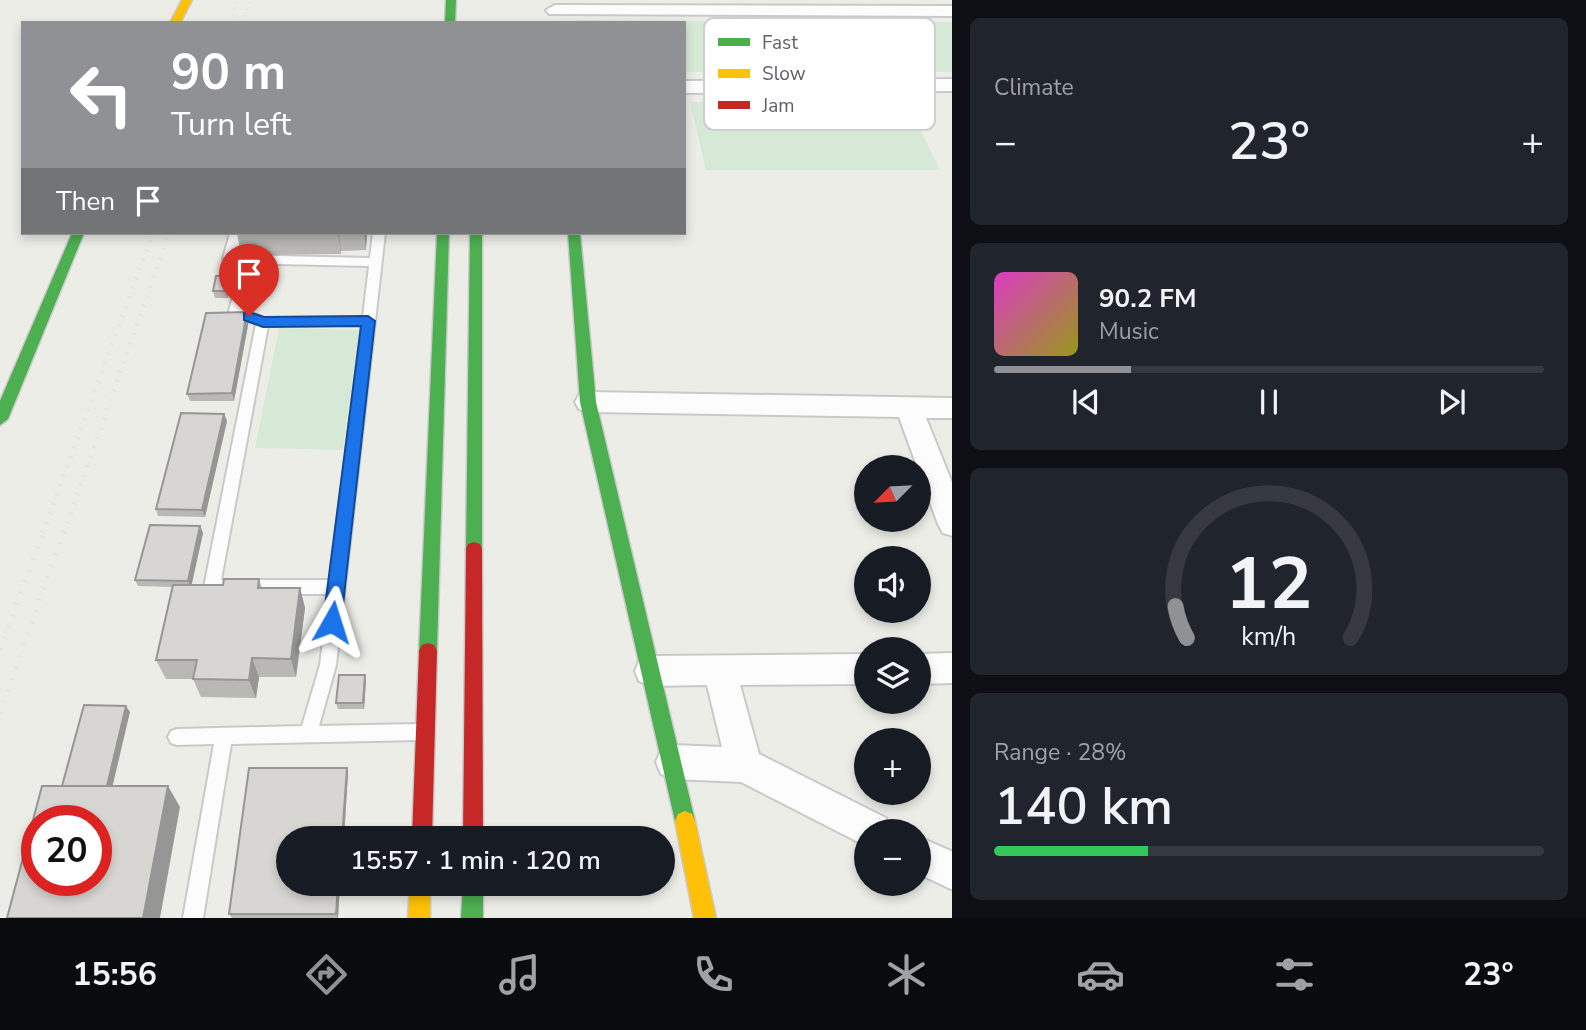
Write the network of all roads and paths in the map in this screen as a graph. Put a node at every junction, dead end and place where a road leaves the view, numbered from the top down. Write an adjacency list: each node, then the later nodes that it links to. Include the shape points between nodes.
1 (187, 0): 5 (main road)
2 (451, 0): 6 (main road)
3 (952, 10): 4 (street)
4 (555, 11)
5 (176, 21)
6 (450, 21)
7 (686, 87): 8 (street)
8 (704, 87)
9 (77, 235): 22 (main road)
10 (235, 235): 15 (lane, via 229,259)
11 (379, 235): 15 (lane)
12 (443, 235): 30 (main road)
13 (476, 235): 38 (main road)
14 (574, 235): 19 (main road)
15 (375, 262): 17 (lane)
16 (245, 275): 18 (lane, via 235,311)
17 (368, 321): 18 (lane); 24 (lane)
18 (263, 322): 24 (lane, via 212,587)
19 (588, 402): 20 (street); 29 (main road)
20 (909, 408): 21 (street); 23 (street)
21 (952, 408)
22 (0, 419)
23 (952, 521)
24 (336, 587): 31 (lane, via 328,665)
25 (952, 668): 27 (street)
26 (854, 669): 28 (street)
27 (931, 669)
28 (720, 670): 29 (street); 35 (street)
29 (651, 671): 34 (main road)
30 (425, 732): 31 (lane); 37 (main road)
31 (308, 735): 33 (lane)
32 (177, 737): 33 (lane)
33 (224, 737): 43 (lane)
34 (673, 762): 35 (street); 46 (main road)
35 (744, 765): 36 (street)
36 (854, 821)
37 (422, 826)
38 (473, 826)
39 (931, 861): 40 (street)
40 (952, 872)
41 (420, 896): 44 (main road)
42 (472, 896): 45 (main road)
43 (192, 918)
44 (419, 918)
45 (472, 918)
46 (705, 918)

